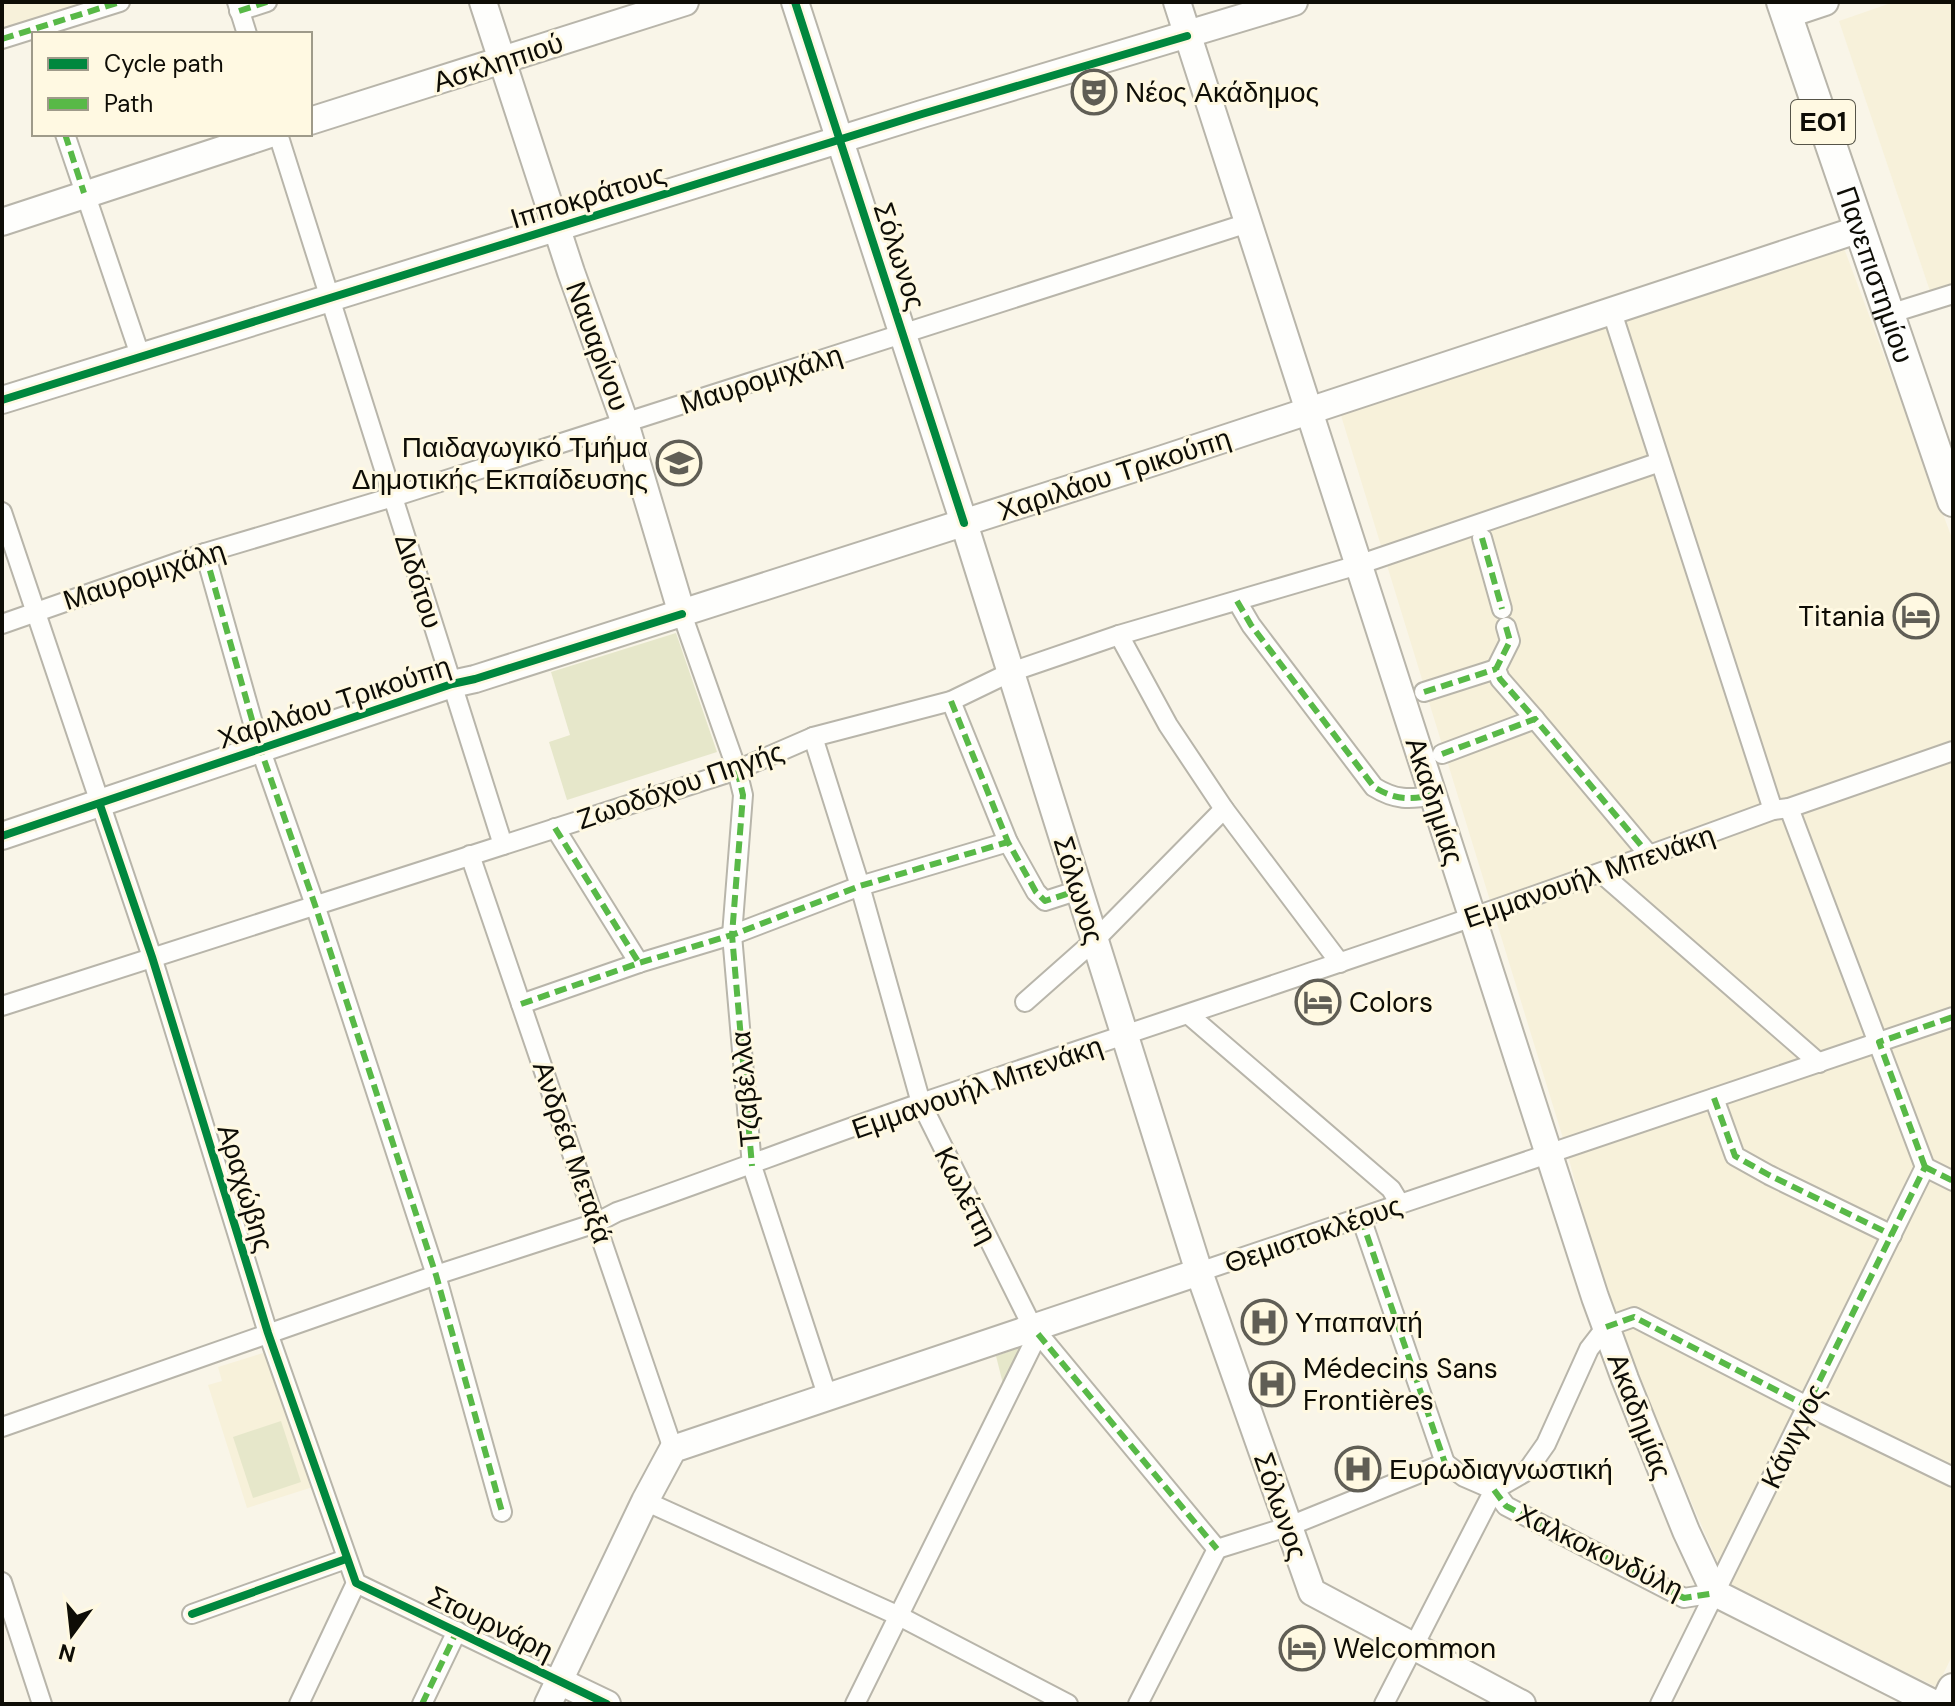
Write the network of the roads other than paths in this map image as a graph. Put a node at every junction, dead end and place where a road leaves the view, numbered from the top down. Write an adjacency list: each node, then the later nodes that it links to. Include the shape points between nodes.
1 (120, 2): 11 (street)
2 (267, 2): 9 (street)
3 (483, 2): 16 (street, Ναυαρίνου)
4 (685, 2): 16 (street, Ασκληπιού)
5 (795, 2): 21 (street, Σόλωνος)
6 (1177, 2): 14 (street, Ακαδημίας)
7 (1294, 2): 14 (street, Ιπποκράτους)
8 (1825, 2): 10 (street)
9 (238, 6): 12 (street)
10 (1784, 8): 26 (main road, Πανεπιστημίου / ΕΟ1)
11 (42, 32)
12 (246, 32)
13 (32, 36): 15 (street)
14 (1187, 36): 21 (street, Ιπποκράτους); 24 (street, Ακαδημίας)
15 (2, 39)
16 (502, 60): 17 (street, Ασκληπιού); 25 (street, Ναυαρίνου)
17 (312, 120)
18 (66, 136): 22 (street)
19 (264, 136): 22 (street)
20 (279, 136): 28 (street, Διδότου)
21 (839, 141): 25 (street, Ιπποκράτους); 31 (street, Σόλωνος)
22 (84, 193): 23 (street); 32 (street)
23 (2, 222)
24 (1248, 223): 31 (street, Μαυρομιχάλη); 34 (street, Ακαδημίας)
25 (557, 229): 28 (street, Ιπποκράτους); 35 (street, Ναυαρίνου)
26 (1860, 229): 29 (street, Χαριλάου Τρικούπη); 30 (main road, Πανεπιστημίου / ΕΟ1)
27 (1953, 294): 30 (street)
28 (330, 299): 32 (street, Ιπποκράτους); 37 (street, Διδότου)
29 (1611, 309): 34 (street, Χαριλάου Τρικούπη); 36 (street)
30 (1889, 314): 38 (main road, Πανεπιστημίου / ΕΟ1)
31 (902, 334): 35 (street, Μαυρομιχάλη); 40 (street, Σόλωνος)
32 (141, 358): 33 (street, Ιπποκράτους)
33 (2, 400)
34 (1309, 411): 40 (street, Χαριλάου Τρικούπη); 43 (street, Ακαδημίας)
35 (625, 423): 37 (street, Μαυρομιχάλη); 46 (street, Ναυαρίνου)
36 (1660, 462): 43 (street, Ζωοδόχου Πηγής); 63 (street)
37 (393, 497): 42 (street, Μαυρομιχάλη); 51 (street, Διδότου)
38 (1953, 501)
39 (2, 512): 45 (street, Αραχώβης)
40 (964, 523): 46 (street, Χαριλάου Τρικούπη); 50 (street, Σόλωνος)
41 (1482, 538): 49 (street, via 1510,641)
42 (205, 553): 45 (street, Μαυρομιχάλη); 56 (street)
43 (1358, 565): 44 (street, Ζωοδόχου Πηγής); 60 (street, Ακαδημίας)
44 (1237, 601): 48 (street, Ζωοδόχου Πηγής); 60 (street, via 1374,787 1408,800)
45 (36, 614): 47 (street, Μαυρομιχάλη); 61 (street, Αραχώβης)
46 (682, 614): 51 (street, Χαριλάου Τρικούπη); 59 (street, Ναυαρίνου)
47 (2, 624)
48 (1119, 635): 50 (street, Ζωοδόχου Πηγής); 62 (street, via 1168,725)
49 (1496, 669): 52 (street); 54 (street)
50 (1011, 672): 53 (street, Ζωοδόχου Πηγής); 72 (street, Σόλωνος)
51 (452, 684): 56 (street, Χαριλάου Τρικούπη); 67 (street, Διδότου)
52 (1424, 692)
53 (951, 701): 55 (street, Ζωοδόχου Πηγής); 66 (street)
54 (1535, 719): 58 (street); 69 (street)
55 (813, 737): 59 (street, Ζωοδόχου Πηγής); 71 (street, Κωλέττη)
56 (260, 748): 61 (street, Χαριλάου Τρικούπη); 73 (street)
57 (1953, 751): 63 (street, Εμμανουήλ Μπενάκη)
58 (1442, 754)
59 (737, 770): 64 (street, Ζωοδόχου Πηγής); 75 (street, Τζαβέλλα, via 743,795)
60 (1433, 795): 74 (street, Ακαδημίας)
61 (100, 805): 65 (street, Χαριλάου Τρικούπη); 77 (street, Αραχώβης)
62 (1224, 809): 76 (street); 79 (street)
63 (1781, 809): 69 (street, Εμμανουήλ Μπενάκη); 86 (street)
64 (555, 828): 67 (street, Ζωοδόχου Πηγής); 78 (street)
65 (2, 836)
66 (1008, 842): 71 (street); 72 (street, via 1045,901)
67 (503, 845): 68 (street, Ζωοδόχου Πηγής)
68 (470, 855): 73 (street, Ζωοδόχου Πηγής); 81 (street, Ανδρέα Μεταξά)
69 (1650, 856): 70 (street, Εμμανουήλ Μπενάκη)
70 (1601, 873): 74 (street, Εμμανουήλ Μπενάκη); 87 (street)
71 (860, 886): 75 (street); 89 (street, Κωλέττη)
72 (1079, 890): 76 (street, Σόλωνος)
73 (315, 905): 77 (street, Ζωοδόχου Πηγής); 99 (street)
74 (1473, 917): 79 (street, Εμμανουήλ Μπενάκη); 90 (street, Ακαδημίας)
75 (732, 935): 78 (street); 91 (street, Τζαβέλλα)
76 (1095, 940): 80 (street); 85 (street, Σόλωνος)
77 (152, 957): 82 (street, Ζωοδόχου Πηγής); 102 (street, Αραχώβης)
78 (639, 963): 81 (street)
79 (1340, 963): 83 (street, Εμμανουήλ Μπενάκη)
80 (1025, 1002)
81 (521, 1004): 96 (street, Ανδρέα Μεταξά)
82 (2, 1006)
83 (1189, 1015): 85 (street, Εμμανουήλ Μπενάκη); 94 (street, via 1391,1189)
84 (1953, 1017): 86 (street, Θεμιστοκλέους)
85 (1125, 1037): 89 (street, Εμμανουήλ Μπενάκη); 98 (street, Σόλωνος)
86 (1879, 1042): 87 (street, Θεμιστοκλέους); 92 (street)
87 (1819, 1063): 88 (street, Θεμιστοκλέους)
88 (1714, 1098): 90 (street, Θεμιστοκλέους); 97 (street, via 1735,1156)
89 (921, 1103): 91 (street, Εμμανουήλ Μπενάκη); 101 (street, Κωλέττη)
90 (1550, 1154): 94 (street, Θεμιστοκλέους); 100 (street, Ακαδημίας)
91 (752, 1166): 96 (street, Εμμανουήλ Μπενάκη); 103 (street, Τζαβέλλα)
92 (1925, 1167): 93 (street); 97 (street, Κάνιγγος)
93 (1953, 1181)
94 (1400, 1204): 95 (street, Θεμιστοκλέους)
95 (1361, 1218): 98 (street, Θεμιστοκλέους); 107 (street)
96 (596, 1223): 99 (street, Εμμανουήλ Μπενάκη); 106 (street, Ανδρέα Μεταξά)
97 (1892, 1235): 104 (street, Κάνιγγος)
98 (1199, 1272): 101 (street, Θεμιστοκλέους); 112 (street, Σόλωνος)
99 (436, 1275): 102 (street, Εμμανουήλ Μπενάκη); 111 (street)
100 (1606, 1327): 104 (street, via 1634,1317); 109 (street, via 1589,1349 1546,1444 1527,1471); 117 (street, Ακαδημίας)
101 (1035, 1330): 103 (street, Θεμιστοκλέους); 113 (street, Κωλέττη); 119 (street)
102 (268, 1333): 105 (street, Εμμανουήλ Μπενάκη); 114 (street, Αραχώβης)
103 (828, 1398): 106 (street, Θεμιστοκλέους)
104 (1807, 1406): 108 (street); 117 (street, Κάνιγγος)
105 (2, 1427)
106 (673, 1449): 110 (street)
107 (1445, 1463): 109 (street, Χαλκοκονδύλη); 112 (street)
108 (1953, 1477)
109 (1494, 1490): 117 (street, Χαλκοκονδύλη, via 1506,1506 1684,1598); 121 (street)
110 (645, 1501): 119 (street); 123 (street)
111 (502, 1512)
112 (1287, 1527): 113 (street); 121 (street, Σόλωνος, via 1312,1592)
113 (1217, 1549): 130 (street)
114 (346, 1559): 116 (street, Αραχώβης); 118 (street)
115 (2, 1582): 124 (street)
116 (356, 1583): 120 (street, Στουρνάρη); 125 (street)
117 (1715, 1593): 133 (street, Κάνιγγος); 134 (street, Χαλκοκονδύλη)
118 (192, 1614)
119 (899, 1616): 128 (street); 129 (street)
120 (457, 1631): 123 (street, Στουρνάρη); 126 (street)
121 (1412, 1647): 131 (street); 132 (street)
122 (1953, 1689): 135 (main road)
123 (554, 1693): 127 (street, Στουρνάρη)
124 (42, 1704)
125 (299, 1704)
126 (422, 1704)
127 (607, 1704)
128 (855, 1704)
129 (1068, 1704)
130 (1138, 1704)
131 (1384, 1704)
132 (1522, 1704)
133 (1660, 1704)
134 (1935, 1704)
135 (1946, 1704)

